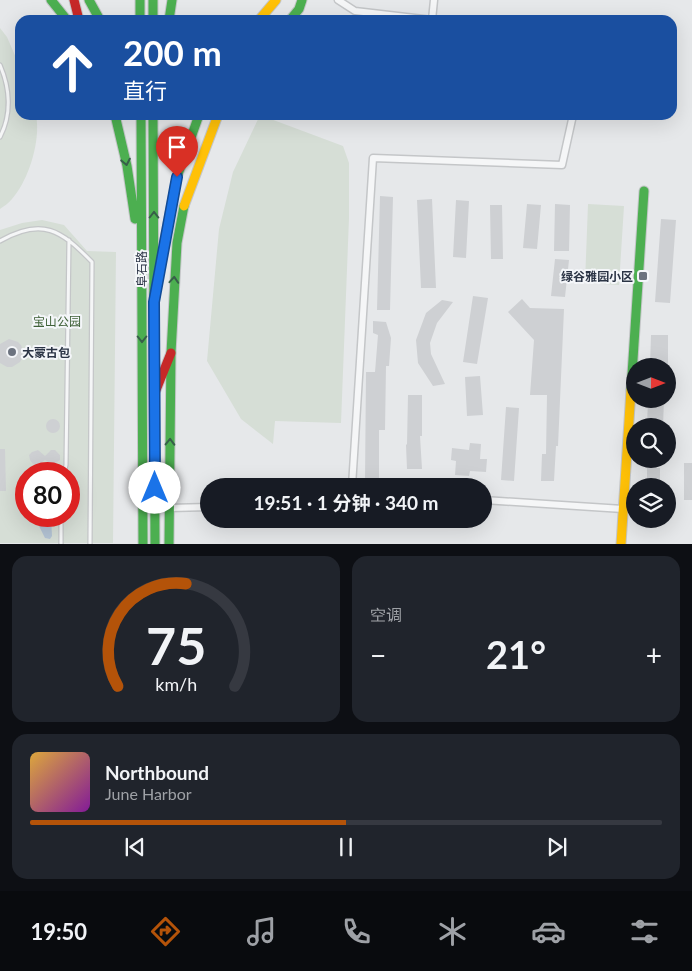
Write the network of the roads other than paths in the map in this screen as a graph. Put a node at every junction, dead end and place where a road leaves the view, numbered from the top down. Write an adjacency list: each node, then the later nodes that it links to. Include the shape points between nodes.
1 (51, 0): 11 (main road)
2 (74, 0): 12 (main road)
3 (89, 0): 13 (main road)
4 (140, 0): 14 (main road)
5 (153, 0): 15 (main road)
6 (172, 0): 16 (main road)
7 (302, 0): 19 (main road)
8 (338, 0): 20 (street)
9 (434, 0): 21 (street)
10 (274, 3): 17 (main road); 18 (main road)
11 (63, 15)
12 (78, 15)
13 (97, 15)
14 (140, 15)
15 (153, 15)
16 (170, 15)
17 (260, 15)
18 (263, 15)
19 (294, 15)
20 (366, 15)
21 (434, 15)
22 (0, 65): 29 (lane, via 8,88 8,102)
23 (116, 120): 33 (main road, one-way to 33, via 132,191)
24 (141, 120): 33 (main road, 阜石路)
25 (154, 120): 34 (main road, 阜石路, one-way to 25)
26 (197, 120): 34 (main road, via 173,192)
27 (216, 120): 35 (main road, one-way to 27, via 178,235 185,203)
28 (572, 120): 38 (street, via 562,165 373,158)
29 (0, 137)
30 (644, 191): 42 (main road)
31 (69, 239): 32 (lane, via 40,228 19,232); 37 (lane); 45 (lane, via 92,262)
32 (0, 241)
33 (141, 276): 46 (main road, 阜石路, one-way to 46)
34 (154, 302): 36 (main road, 阜石路)
35 (171, 352): 36 (main road); 41 (main road, one-way to 35)
36 (154, 394): 47 (main road, 阜石路)
37 (66, 462)
38 (353, 478)
39 (492, 501): 42 (street)
40 (200, 507): 41 (street)
41 (169, 508): 48 (main road)
42 (623, 509): 49 (main road)
43 (61, 527): 44 (lane)
44 (61, 544)
45 (90, 544)
46 (143, 544)
47 (156, 544)
48 (170, 544)
49 (621, 544)

